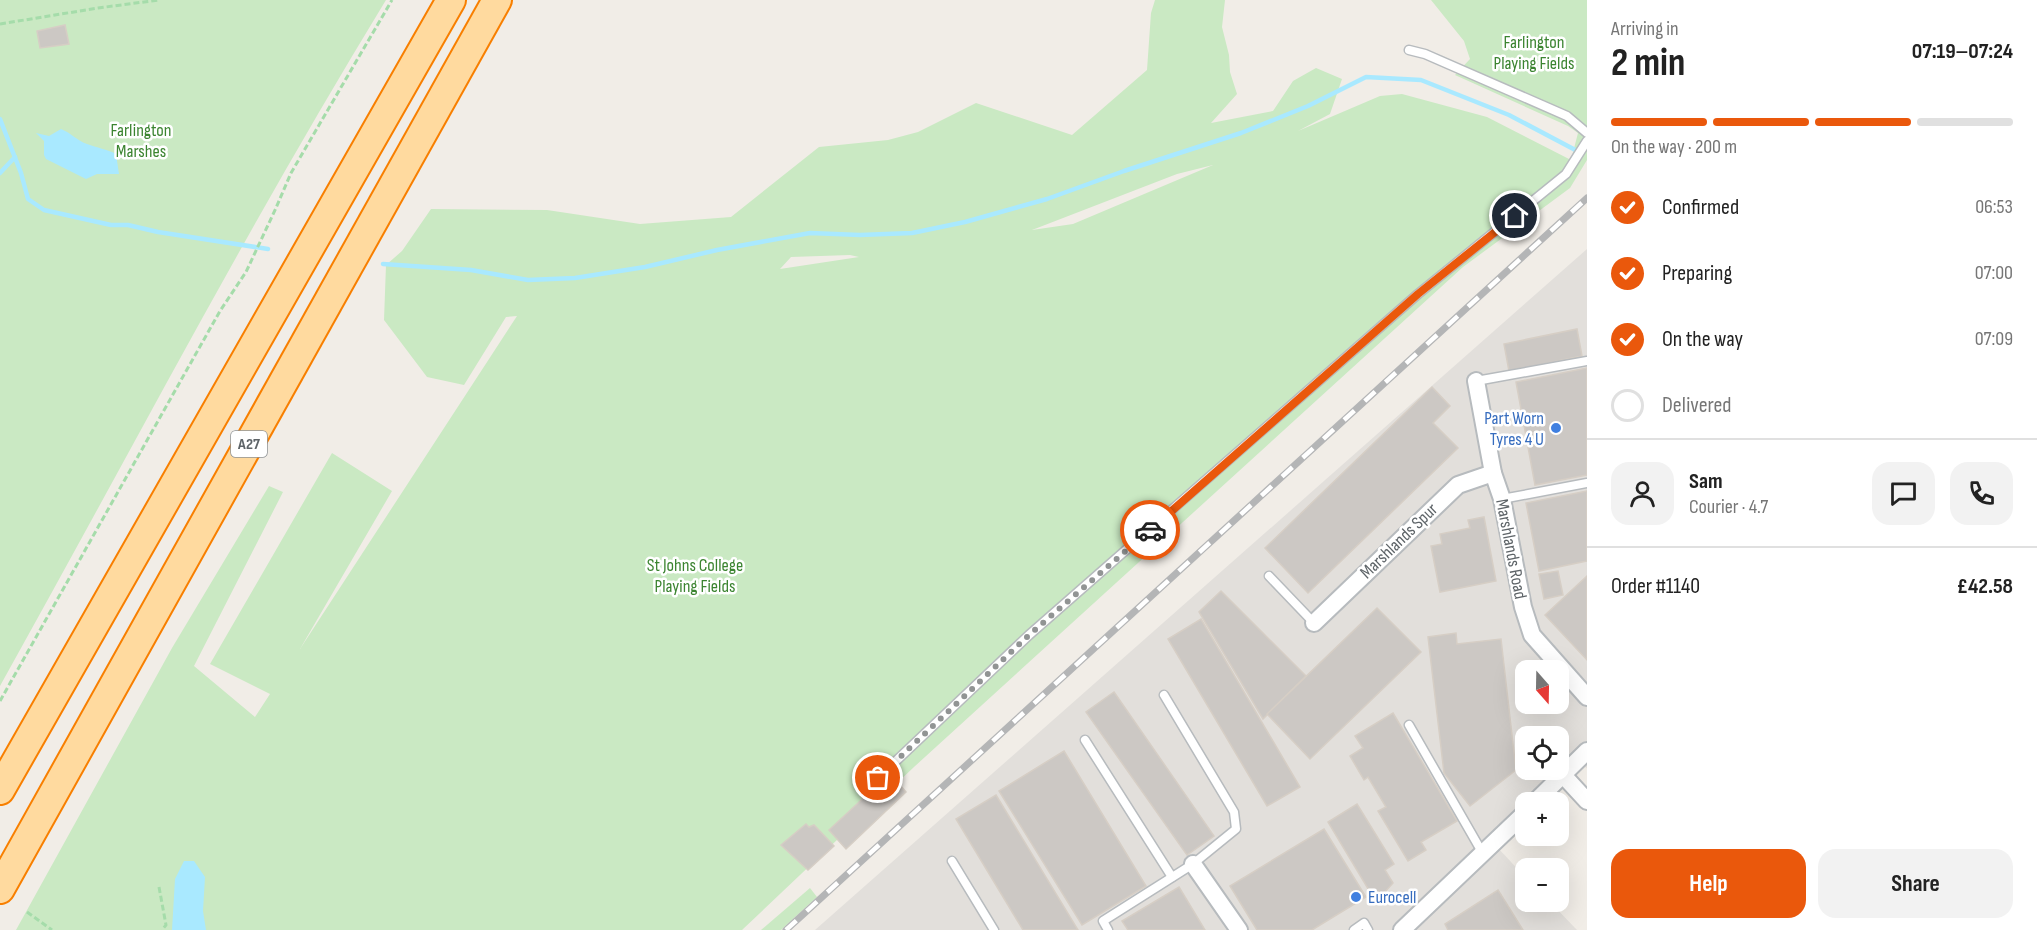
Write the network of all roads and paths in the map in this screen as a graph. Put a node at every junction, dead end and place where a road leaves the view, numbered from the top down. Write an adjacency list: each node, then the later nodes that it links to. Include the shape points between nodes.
1 (159, 0): 5 (path)
2 (392, 0): 18 (path, via 291,173 246,272 220,311)
3 (451, 0): 26 (highway, A27)
4 (497, 0): 35 (highway, A27)
5 (0, 24)
6 (1408, 50): 7 (lane, via 1567,116)
7 (1587, 133)
8 (1585, 145): 23 (lane, via 1566,174 1418,294 1029,635)
9 (1587, 361): 10 (lane)
10 (1476, 381): 11 (street, Marshlands Road)
11 (1493, 473): 13 (street, Marshlands Road); 15 (street, Marshlands Spur, via 1458,485)
12 (1587, 483): 13 (lane)
13 (1502, 500): 16 (street, Marshlands Road, via 1522,607 1532,635)
14 (1269, 576): 15 (lane)
15 (1314, 623)
16 (1586, 694)
17 (1164, 695): 32 (lane, via 1234,812 1236,829)
18 (0, 700)
19 (1409, 725): 30 (lane)
20 (1085, 740): 33 (lane)
21 (1587, 751): 22 (street)
22 (1569, 769)
23 (878, 778)
24 (1558, 780): 27 (street)
25 (1568, 780): 28 (street)
26 (0, 790)
27 (1545, 792)
28 (1587, 801)
29 (1515, 822): 30 (street)
30 (1482, 852): 44 (street)
31 (952, 861): 39 (lane)
32 (1193, 864): 33 (lane); 41 (street)
33 (1172, 877): 40 (lane, via 1103,921)
34 (159, 886): 38 (path, via 166,925)
35 (0, 889)
36 (27, 912): 37 (path)
37 (52, 930)
38 (162, 930)
39 (994, 930)
40 (1108, 930)
41 (1239, 930)
42 (1354, 930): 43 (lane, via 1364,923)
43 (1368, 930)
44 (1402, 930)

